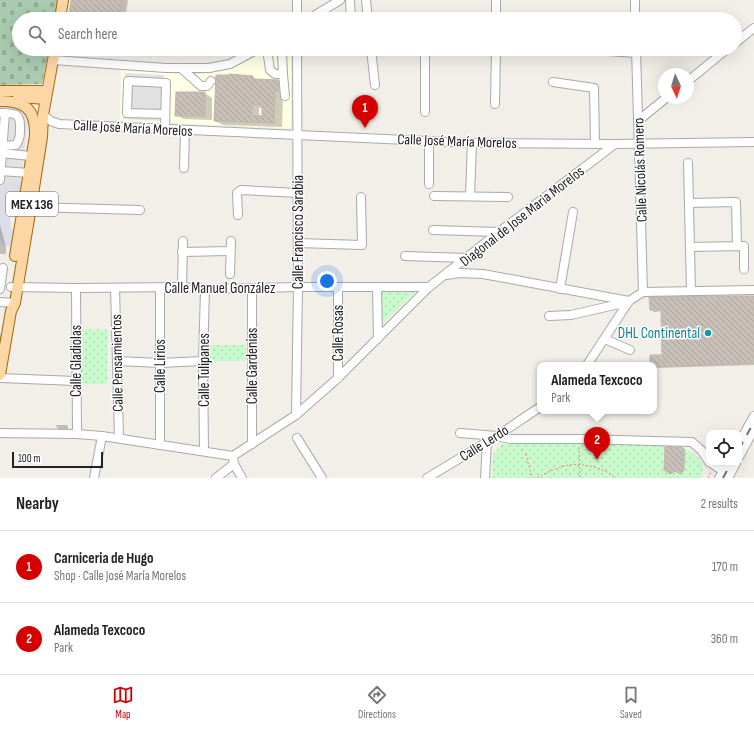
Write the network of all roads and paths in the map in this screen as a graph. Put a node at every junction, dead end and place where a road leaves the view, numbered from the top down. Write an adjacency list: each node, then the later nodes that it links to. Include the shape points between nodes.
1 (63, 0): 8 (main road)
2 (297, 0): 9 (street)
3 (340, 0): 10 (street)
4 (350, 0): 11 (street)
5 (366, 0): 12 (street)
6 (496, 0): 13 (street)
7 (635, 0): 14 (street)
8 (61, 12)
9 (297, 12)
10 (321, 12)
11 (351, 12)
12 (367, 12)
13 (496, 12)
14 (635, 12)
15 (754, 28): 16 (street)
16 (742, 37)
17 (54, 56): 27 (main road, MEX 136)
18 (245, 56): 28 (street, via 230,64 209,68)
19 (268, 56): 29 (street, via 270,70 275,74)
20 (282, 56): 29 (street)
21 (297, 56): 49 (street, Calle Francisco Sarabia)
22 (372, 56): 33 (street)
23 (425, 56): 42 (street)
24 (496, 56): 40 (street)
25 (636, 56): 46 (street, Calle Nicolás Romero)
26 (719, 56): 30 (street)
27 (53, 60): 28 (street); 35 (main road, MEX 136)
28 (181, 68): 31 (street, via 201,86 207,86)
29 (283, 74): 37 (street)
30 (694, 75)
31 (211, 81)
32 (553, 82): 54 (street, via 594,88)
33 (375, 85)
34 (0, 91): 35 (main road)
35 (47, 95): 38 (main road); 45 (main road, MEX 136)
36 (0, 96): 38 (main road)
37 (285, 96)
38 (21, 97): 45 (main road, via 36,104)
39 (0, 101): 50 (main road, via 13,101 28,109 34,121)
40 (495, 104)
41 (658, 104): 46 (street)
42 (425, 112)
43 (3, 113): 57 (street); 57 (street, via 17,115 20,118 20,140)
44 (165, 114): 44 (street, via 166,83 128,81 127,112); 47 (street)
45 (43, 117): 47 (street, Calle José María Morelos, via 59,124); 50 (main road, MEX 136); 71 (main road, MEX 136)
46 (638, 120): 56 (street, Calle Nicolás Romero)
47 (165, 129): 48 (street, Calle José María Morelos)
48 (185, 130): 49 (street, Calle José María Morelos); 60 (street)
49 (298, 135): 51 (street, Calle José María Morelos); 65 (street, Calle Francisco Sarabia)
50 (35, 136): 58 (main road, MEX 136)
51 (429, 141): 53 (street, Calle José María Morelos); 64 (street)
52 (754, 142): 56 (street, Calle José María Morelos)
53 (472, 143): 54 (street, Calle José María Morelos); 67 (street)
54 (595, 144): 55 (street, Calle José María Morelos)
55 (615, 144): 56 (street, Calle José María Morelos); 76 (street, Diagonal de Jose Maria Morelos)
56 (639, 144): 105 (street, Calle Nicolás Romero)
57 (2, 151): 58 (street); 61 (street)
58 (31, 156): 62 (main road, MEX 136)
59 (688, 163): 70 (street)
60 (184, 168)
61 (1, 172): 62 (street); 63 (street)
62 (29, 173): 90 (main road, MEX 136)
63 (0, 180)
64 (429, 184)
65 (298, 193): 74 (street, via 241,190 237,193); 79 (street, Calle Francisco Sarabia)
66 (434, 196): 67 (street)
67 (470, 196): 69 (street)
68 (361, 197): 79 (street, via 362,245)
69 (508, 197)
70 (689, 203): 80 (street, via 736,202); 81 (street)
71 (31, 207): 72 (street); 90 (main road, MEX 136)
72 (140, 210)
73 (573, 212): 102 (street)
74 (238, 214)
75 (433, 230): 76 (street)
76 (499, 232): 85 (street, Diagonal de Jose Maria Morelos)
77 (182, 240): 83 (street)
78 (231, 241): 82 (street)
79 (298, 243): 92 (street, Calle Francisco Sarabia)
80 (737, 246): 81 (street); 87 (street, via 744,246)
81 (690, 247): 104 (street)
82 (230, 251): 83 (street); 88 (street)
83 (182, 252): 91 (street)
84 (405, 256): 85 (street)
85 (467, 258): 89 (street, Diagonal de Jose Maria Morelos)
86 (3, 268): 99 (street)
87 (744, 269)
88 (230, 274)
89 (445, 276): 98 (street, Diagonal de Jose Maria Morelos); 102 (street, via 460,273 483,274)
90 (14, 287): 94 (street, Calle Manuel González); 106 (main road, MEX 136)
91 (182, 287): 96 (street, Calle Manuel González); 100 (street, Calle Manuel González)
92 (298, 287): 93 (street, Calle Manuel González); 101 (street, Calle Manuel González); 121 (street, Calle Francisco Sarabia)
93 (338, 287): 97 (street, Calle Manuel González); 118 (street, Calle Rosas)
94 (76, 288): 95 (street, Calle Manuel González); 119 (street, Calle Gladiolas)
95 (115, 288): 96 (street, Calle Manuel González); 114 (street, Calle Pensamientos)
96 (160, 288): 116 (street, Calle Lirios)
97 (377, 288): 98 (street, Calle Manuel González); 109 (street)
98 (429, 288): 109 (street, Diagonal de Jose Maria Morelos)
99 (0, 289)
100 (205, 289): 101 (street, Calle Manuel González); 113 (street, Calle Tulipanes)
101 (252, 289): 134 (street, Calle Gardenias)
102 (560, 289): 107 (street)
103 (754, 290): 104 (street)
104 (691, 291): 105 (street)
105 (643, 292): 107 (street)
106 (9, 304): 111 (main road, MEX 136)
107 (627, 304): 108 (street, via 571,315); 110 (street)
108 (549, 316)
109 (378, 338): 118 (street, Diagonal de Jose Maria Morelos)
110 (605, 339): 112 (street); 115 (street)
111 (3, 344): 117 (main road, MEX 136)
112 (630, 350)
113 (203, 360): 116 (street); 136 (street, Calle Tulipanes)
114 (117, 361): 116 (street); 129 (street, Calle Pensamientos)
115 (589, 362)
116 (160, 363): 135 (street, Calle Lirios)
117 (0, 377): 119 (street)
118 (338, 378): 121 (street, Diagonal de Jose Maria Morelos)
119 (76, 381): 126 (street, Calle Gladiolas)
120 (537, 409): 128 (street, Calle Lerdo)
121 (296, 415): 134 (street, Diagonal de Jose Maria Morelos)
122 (754, 416): 131 (street)
123 (754, 429): 137 (street)
124 (0, 433): 126 (street)
125 (460, 433): 128 (street)
126 (77, 434): 127 (street)
127 (102, 436): 129 (street); 146 (street)
128 (497, 436): 132 (street, via 510,439); 133 (street, Calle Lerdo)
129 (119, 438): 135 (street)
130 (297, 438): 149 (street)
131 (742, 438)
132 (579, 439): 139 (street, via 692,442); 141 (path)
133 (487, 442): 150 (street, Calle Lerdo); 151 (street)
134 (252, 444): 140 (street, Diagonal de Jose Maria Morelos)
135 (160, 445): 136 (street)
136 (204, 451): 140 (street)
137 (742, 451)
138 (526, 454): 152 (path)
139 (706, 456)
140 (233, 460): 147 (street, Diagonal de Jose Maria Morelos); 148 (street)
141 (580, 466): 153 (path, via 569,465 548,471); 154 (path); 155 (path, via 600,469)
142 (714, 466): 145 (street)
143 (727, 466): 145 (street)
144 (733, 466): 145 (street)
145 (723, 476)
146 (94, 478)
147 (216, 478)
148 (242, 478)
149 (322, 478)
150 (427, 478)
151 (485, 478)
152 (532, 478)
153 (537, 478)
154 (580, 478)
155 (616, 478)

